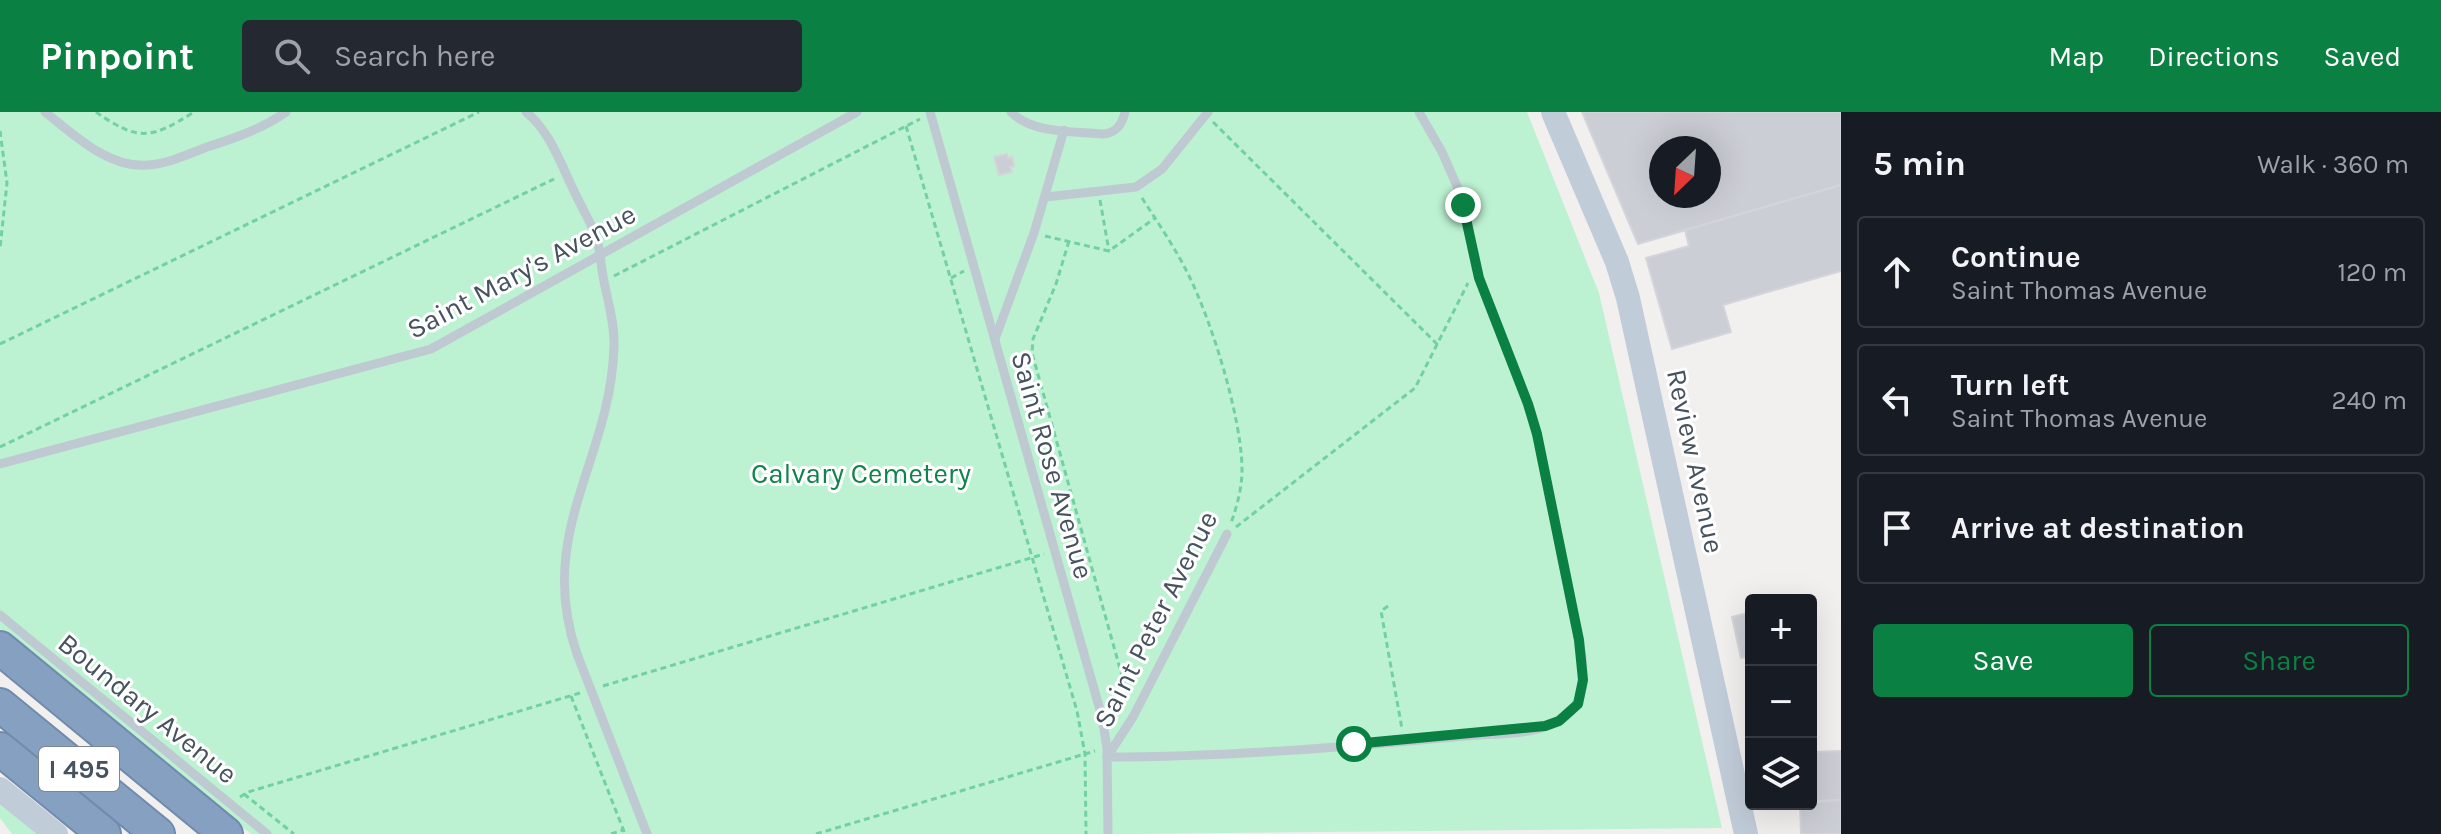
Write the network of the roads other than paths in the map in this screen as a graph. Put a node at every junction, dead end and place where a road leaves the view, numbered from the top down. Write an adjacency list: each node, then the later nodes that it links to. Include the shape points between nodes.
1 (45, 112): 2 (lane, via 104,154 145,166 248,133)
2 (286, 112)
3 (526, 112): 13 (lane, via 542,129 565,173 594,232)
4 (857, 112): 13 (lane, Saint Mary's Avenue)
5 (1011, 112): 11 (lane, via 1025,123)
6 (1125, 112): 11 (lane, via 1110,133)
7 (1419, 112): 22 (lane, via 1455,181 1476,265 1537,434 1579,640 1583,690 1578,704 1545,726 1404,741)
8 (1553, 112): 32 (main road, Review Avenue, via 1625,287)
9 (930, 113): 14 (lane, Saint Rose Avenue)
10 (1207, 113): 12 (lane, via 1162,169 1136,187)
11 (1064, 130): 12 (lane)
12 (1046, 197): 14 (lane)
13 (599, 255): 15 (lane, Saint Mary's Avenue, via 431,349); 30 (lane, via 613,320 612,371 573,510 564,563 565,613)
14 (995, 339): 22 (lane, Saint Rose Avenue, via 1102,717)
15 (0, 464)
16 (1227, 534): 22 (lane, Saint Peter Avenue, via 1133,717)
17 (0, 615): 24 (lane, Boundary Avenue)
18 (0, 648): 24 (highway)
19 (0, 671): 28 (highway)
20 (0, 705): 27 (highway, I 495)
21 (0, 749): 26 (highway, I 495)
22 (1107, 752): 31 (lane, Saint Rose Avenue)
23 (0, 789): 25 (main road)
24 (228, 819): 29 (lane, Boundary Avenue)
25 (56, 834)
26 (104, 834)
27 (158, 834)
28 (198, 834)
29 (267, 834)
30 (647, 834)
31 (1108, 834)
32 (1746, 834)

